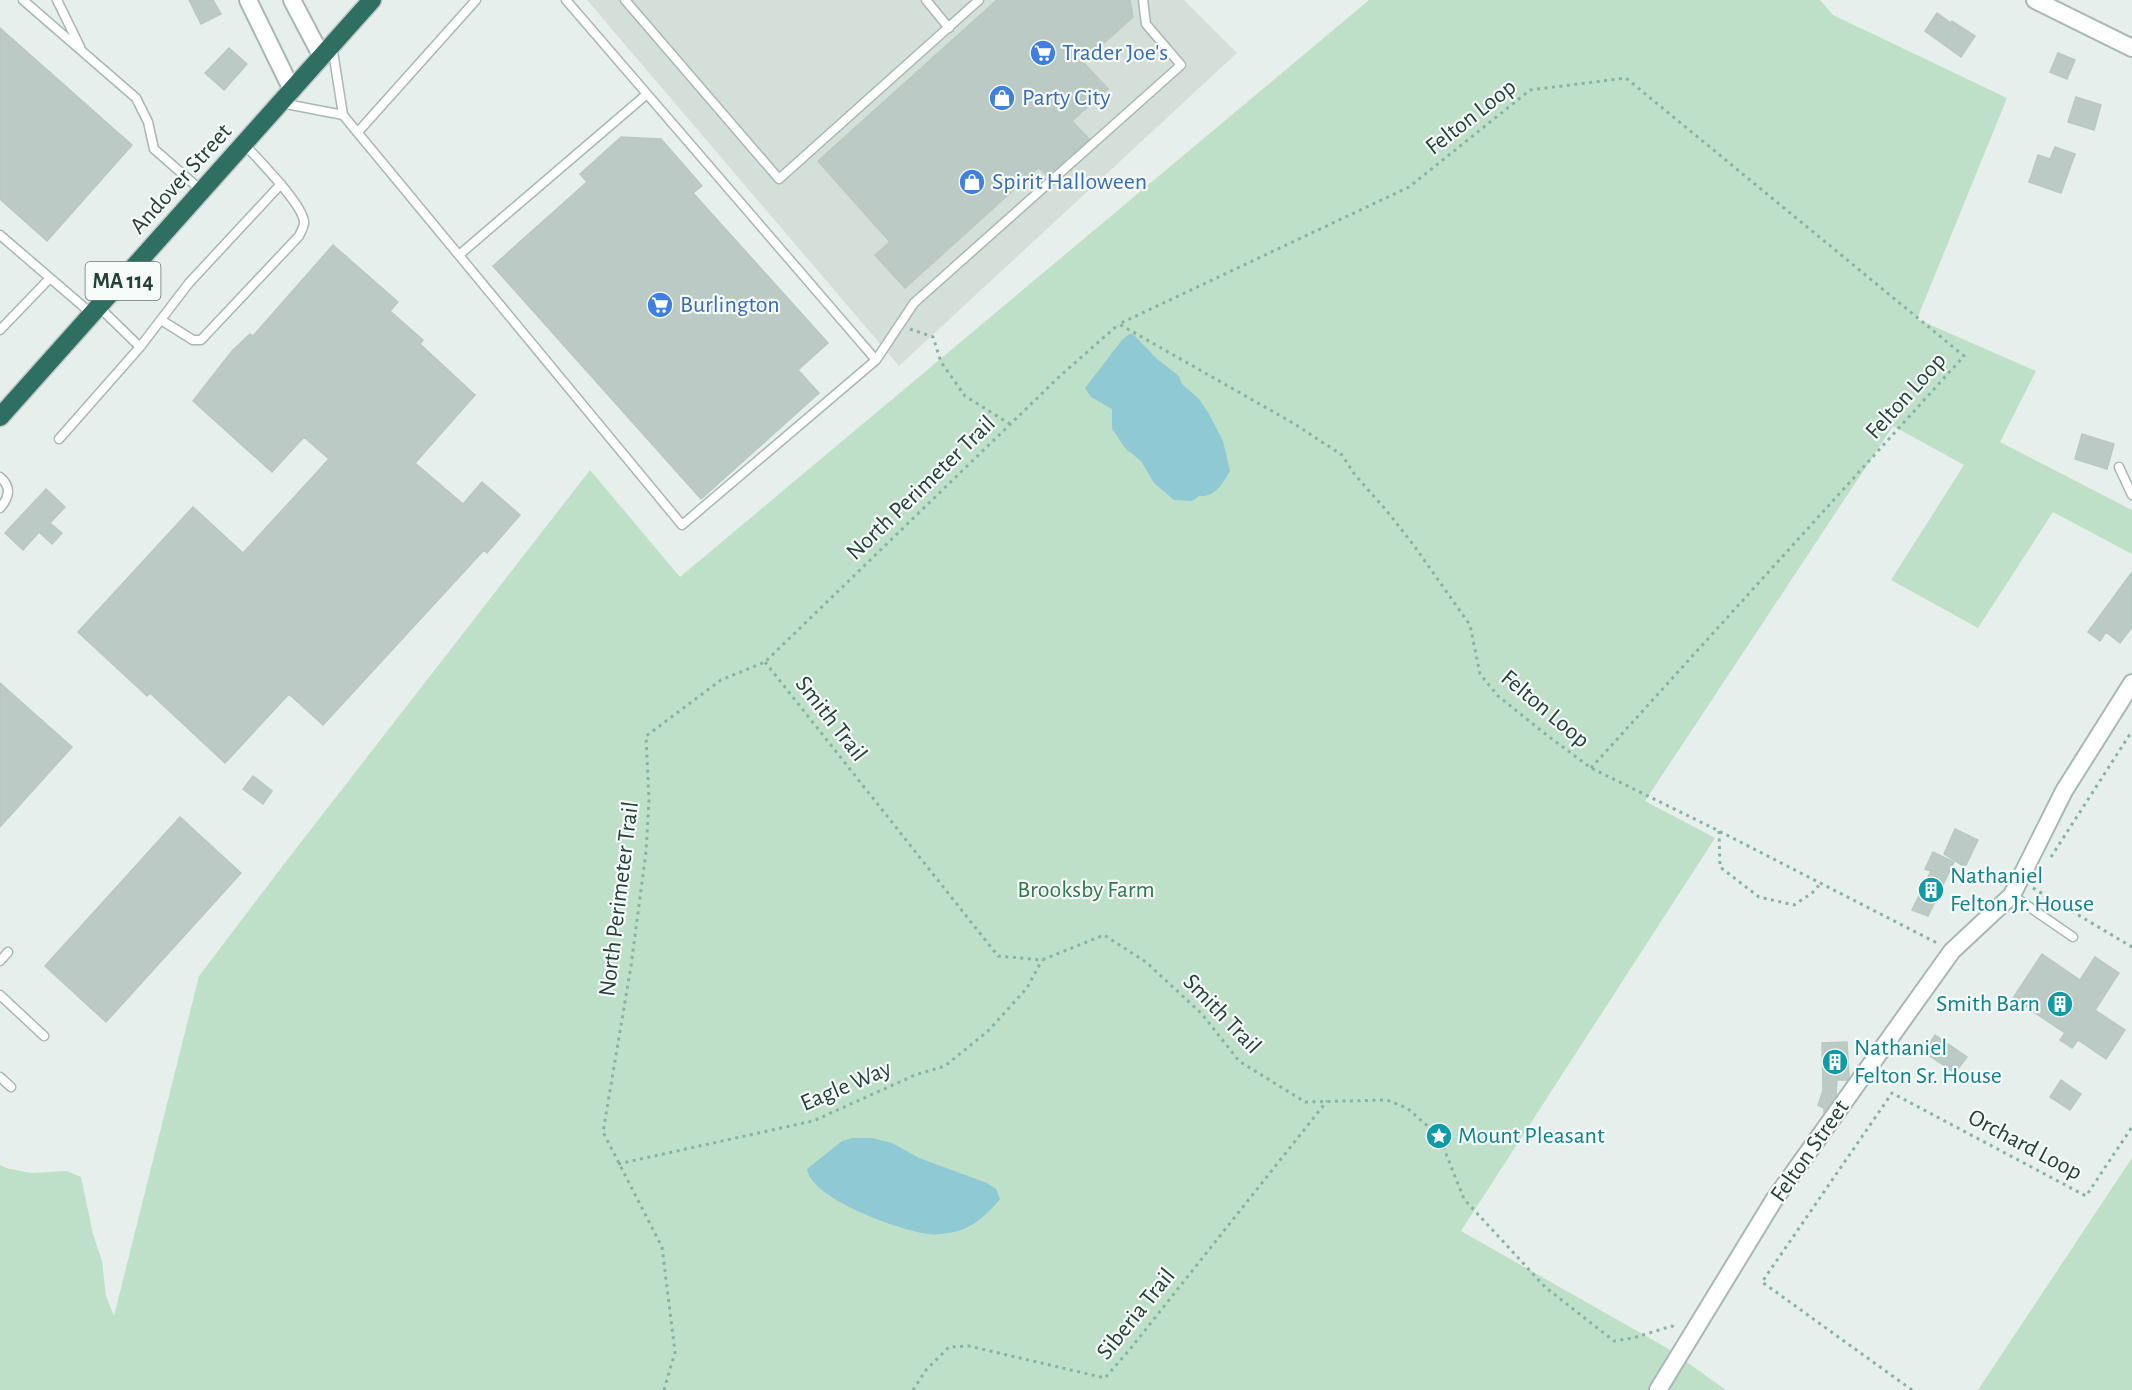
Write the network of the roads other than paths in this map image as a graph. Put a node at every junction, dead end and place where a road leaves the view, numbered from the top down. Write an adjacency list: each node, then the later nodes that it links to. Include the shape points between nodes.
1 (23, 0): 15 (lane)
2 (57, 0): 15 (lane)
3 (248, 0): 18 (street)
4 (292, 0): 16 (street)
5 (372, 0): 16 (highway, Andover Street / MA 114)
6 (476, 0): 20 (lane)
7 (566, 0): 17 (lane)
8 (625, 0): 13 (lane, via 779,178)
9 (926, 0): 13 (lane)
10 (979, 0): 13 (lane)
11 (1143, 0): 31 (lane, via 1146,24 1181,65 914,303)
12 (2035, 0): 14 (street)
13 (949, 28)
14 (2132, 48)
15 (81, 50): 23 (lane, via 136,99 148,122 154,149)
16 (327, 51): 18 (highway, Andover Street / MA 114); 19 (lane)
17 (647, 94): 25 (lane); 31 (lane)
18 (287, 97): 19 (lane); 21 (highway, Andover Street / MA 114)
19 (343, 115): 20 (lane)
20 (358, 132): 25 (lane)
21 (244, 144): 22 (lane); 23 (highway, Andover Street / MA 114)
22 (281, 184): 28 (lane); 28 (lane, via 302,213 304,223 299,236 201,340 193,340)
23 (202, 191): 27 (highway, Andover Street / MA 114)
24 (0, 235): 26 (lane)
25 (459, 255): 31 (lane, via 682,525)
26 (50, 278): 27 (lane); 29 (lane)
27 (96, 311): 30 (lane); 32 (highway, Andover Street / MA 114)
28 (161, 320): 30 (lane)
29 (0, 330)
30 (140, 347): 33 (lane)
31 (876, 360)
32 (0, 417)
33 (59, 439)
34 (2120, 467): 36 (lane)
35 (0, 477): 37 (lane, via 9,492)
36 (2132, 495)
37 (0, 508)
38 (2132, 683): 39 (street, Felton Street, via 2064,791)
39 (2012, 895): 40 (lane); 47 (street, Felton Street, via 1952,951 1774,1200)
40 (2073, 937)
41 (8, 952): 42 (lane)
42 (0, 961)
43 (0, 995): 44 (lane)
44 (44, 1036)
45 (0, 1077): 46 (lane)
46 (11, 1087)
47 (1658, 1390)

